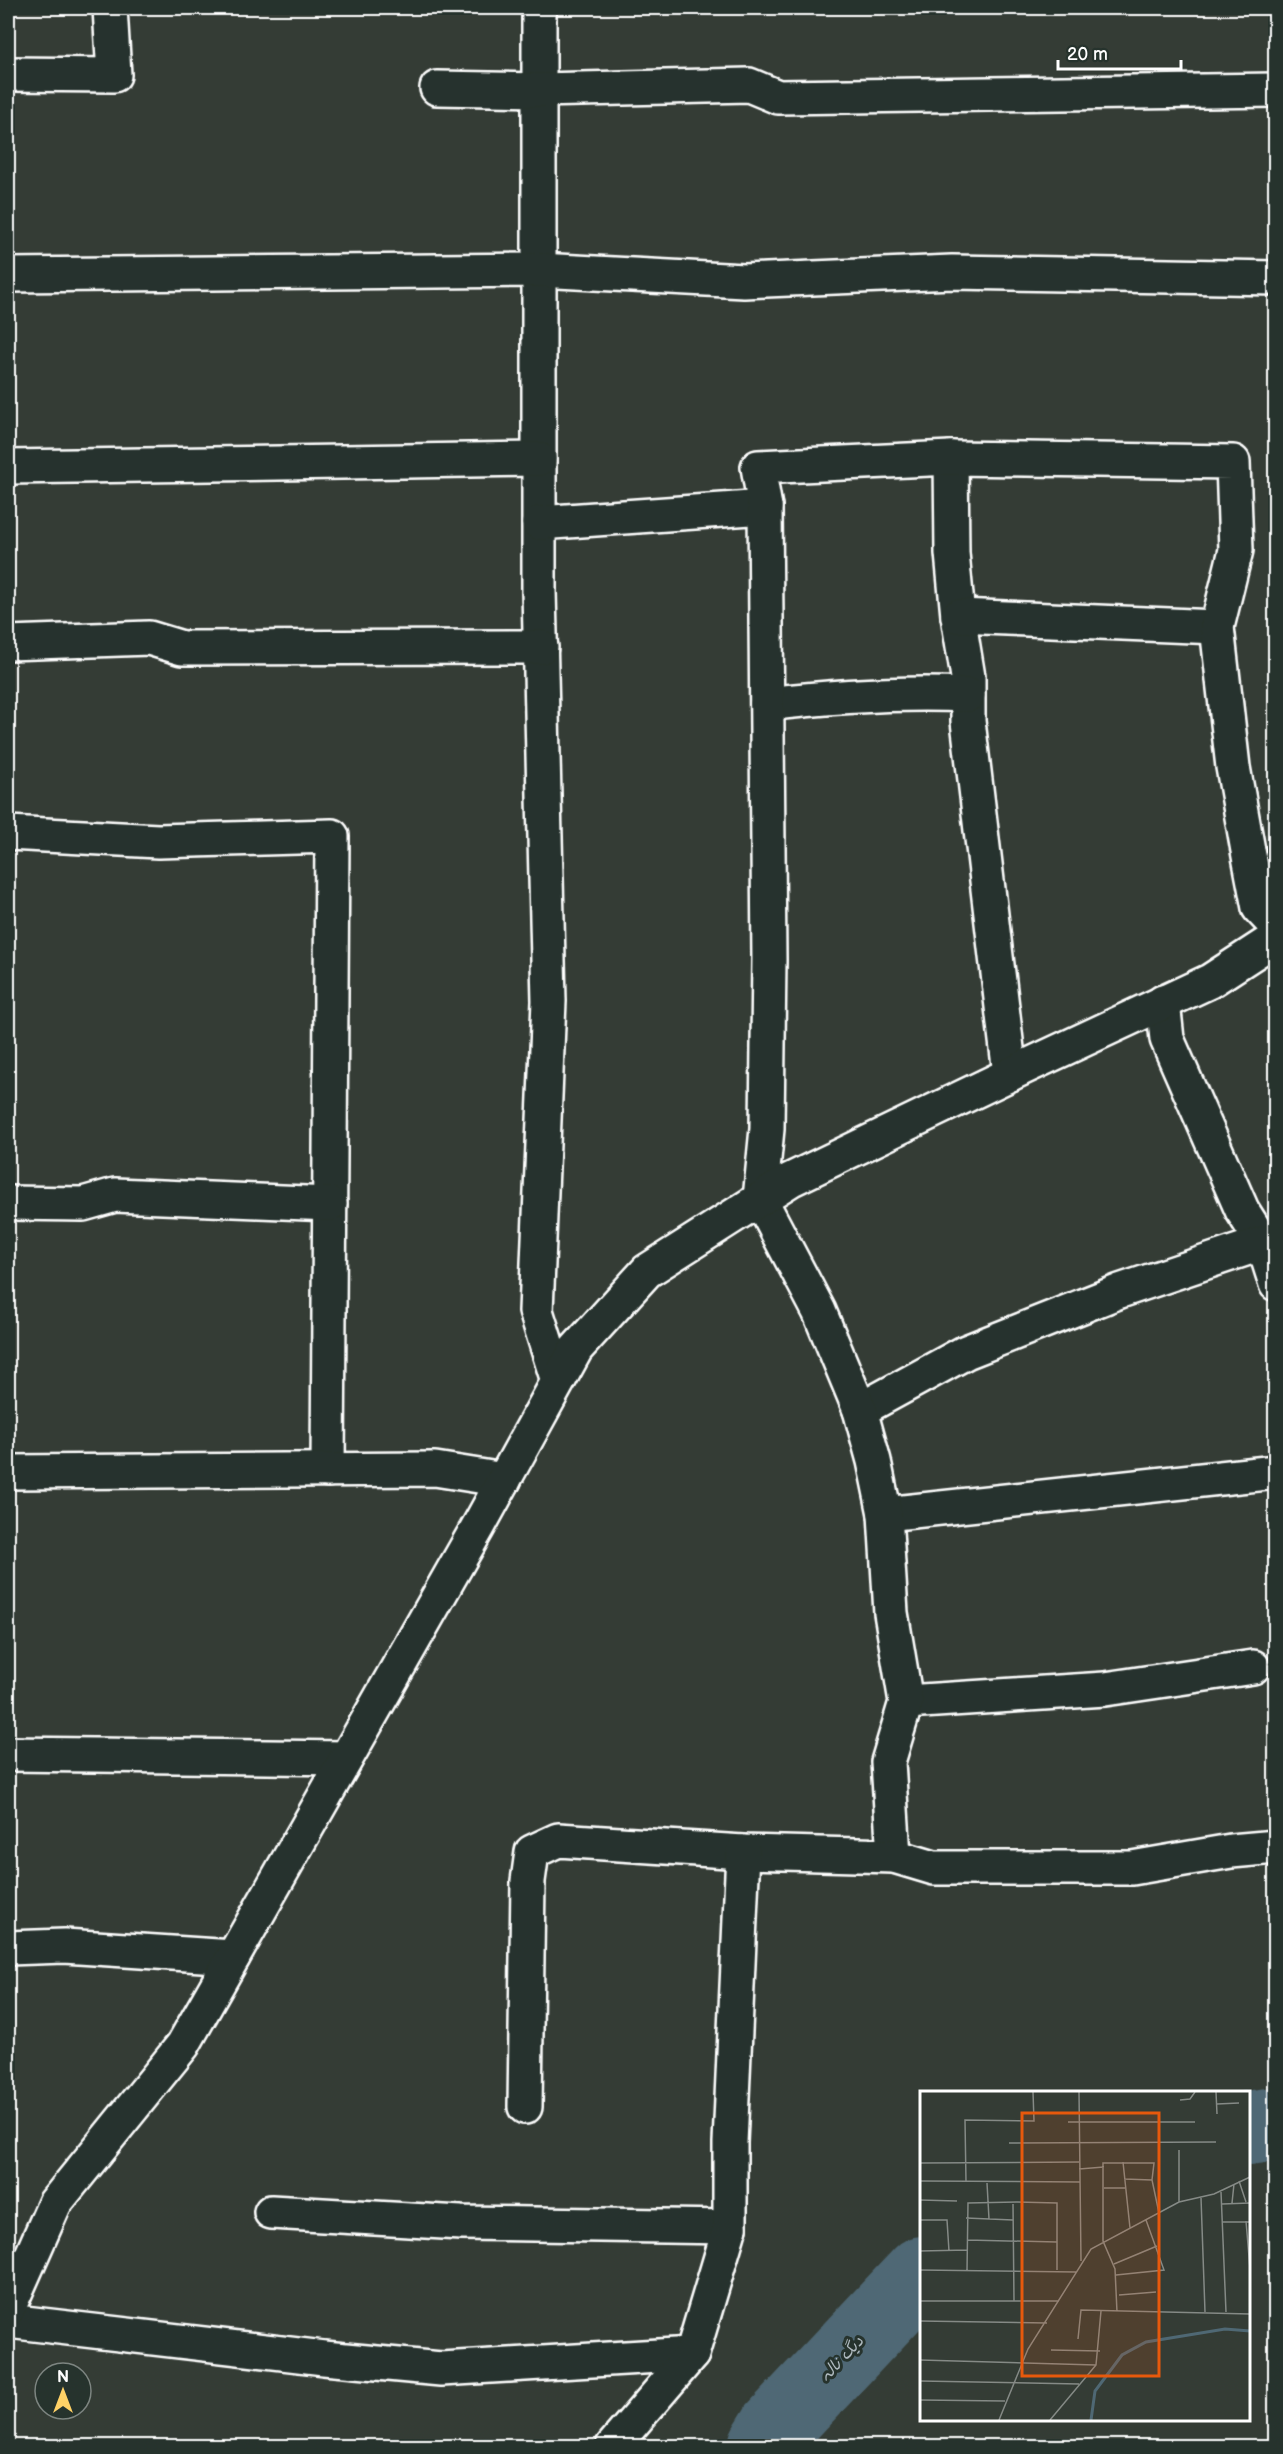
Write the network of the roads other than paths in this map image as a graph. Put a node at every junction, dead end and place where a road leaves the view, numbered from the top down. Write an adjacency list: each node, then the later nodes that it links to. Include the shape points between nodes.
1 (110, 8): 3 (street, via 114,75)
2 (538, 8): 5 (street)
3 (8, 74)
4 (437, 88): 5 (street)
5 (539, 90): 6 (street, via 748,85 778,97); 7 (street)
6 (1275, 90)
7 (539, 270): 8 (street); 9 (street, via 744,281 952,272); 11 (street)
8 (8, 275)
9 (1275, 278)
10 (951, 458): 13 (street, via 758,467); 15 (street, via 952,553); 16 (street, via 1233,462 1236,550)
11 (539, 459): 12 (street); 14 (street)
12 (8, 467)
13 (765, 507): 14 (street); 20 (street)
14 (539, 523): 18 (street)
15 (958, 616): 16 (street); 19 (street)
16 (1217, 627): 22 (street, via 1248,856 1259,908)
17 (8, 643): 18 (street, via 149,638 182,648)
18 (541, 647): 31 (street, via 549,1001 537,1311)
19 (968, 695): 20 (street, via 841,695); 25 (street)
20 (767, 704): 26 (street, via 767,1129)
21 (8, 833): 28 (street, via 158,841 332,836)
22 (1275, 926)
23 (1275, 938): 24 (street, via 1210,981)
24 (1163, 1002): 25 (street); 29 (street, via 1167,1039 1242,1210)
25 (1010, 1074): 26 (street, via 790,1180)
26 (760, 1199): 31 (street, via 647,1271 576,1349); 32 (street, via 819,1311)
27 (8, 1203): 28 (street, via 83,1204 115,1195)
28 (330, 1204): 33 (street)
29 (1263, 1243): 30 (street); 32 (street, via 1120,1292 966,1352)
30 (1275, 1284)
31 (558, 1381): 36 (street)
32 (860, 1410): 37 (street)
33 (328, 1470): 34 (street); 36 (street, via 435,1469)
34 (8, 1472)
35 (1275, 1472): 37 (street)
36 (504, 1480): 41 (street)
37 (885, 1514): 39 (street, via 891,1613)
38 (1253, 1667): 39 (street, via 1105,1689)
39 (906, 1702): 44 (street, via 888,1762)
40 (8, 1754): 41 (street)
41 (346, 1758): 46 (street)
42 (1275, 1847): 44 (street, via 1132,1868 934,1868)
43 (743, 1852): 44 (street); 47 (street, via 558,1840 532,1852 528,1881); 49 (street)
44 (894, 1856)
45 (8, 1948): 46 (street, via 64,1946)
46 (233, 1957): 50 (street, via 183,2046 55,2203)
47 (525, 2107)
48 (271, 2212): 49 (street, via 460,2223)
49 (730, 2227): 52 (street)
50 (8, 2309)
51 (8, 2321): 52 (street, via 441,2369)
52 (692, 2354): 53 (street)
53 (613, 2446)

